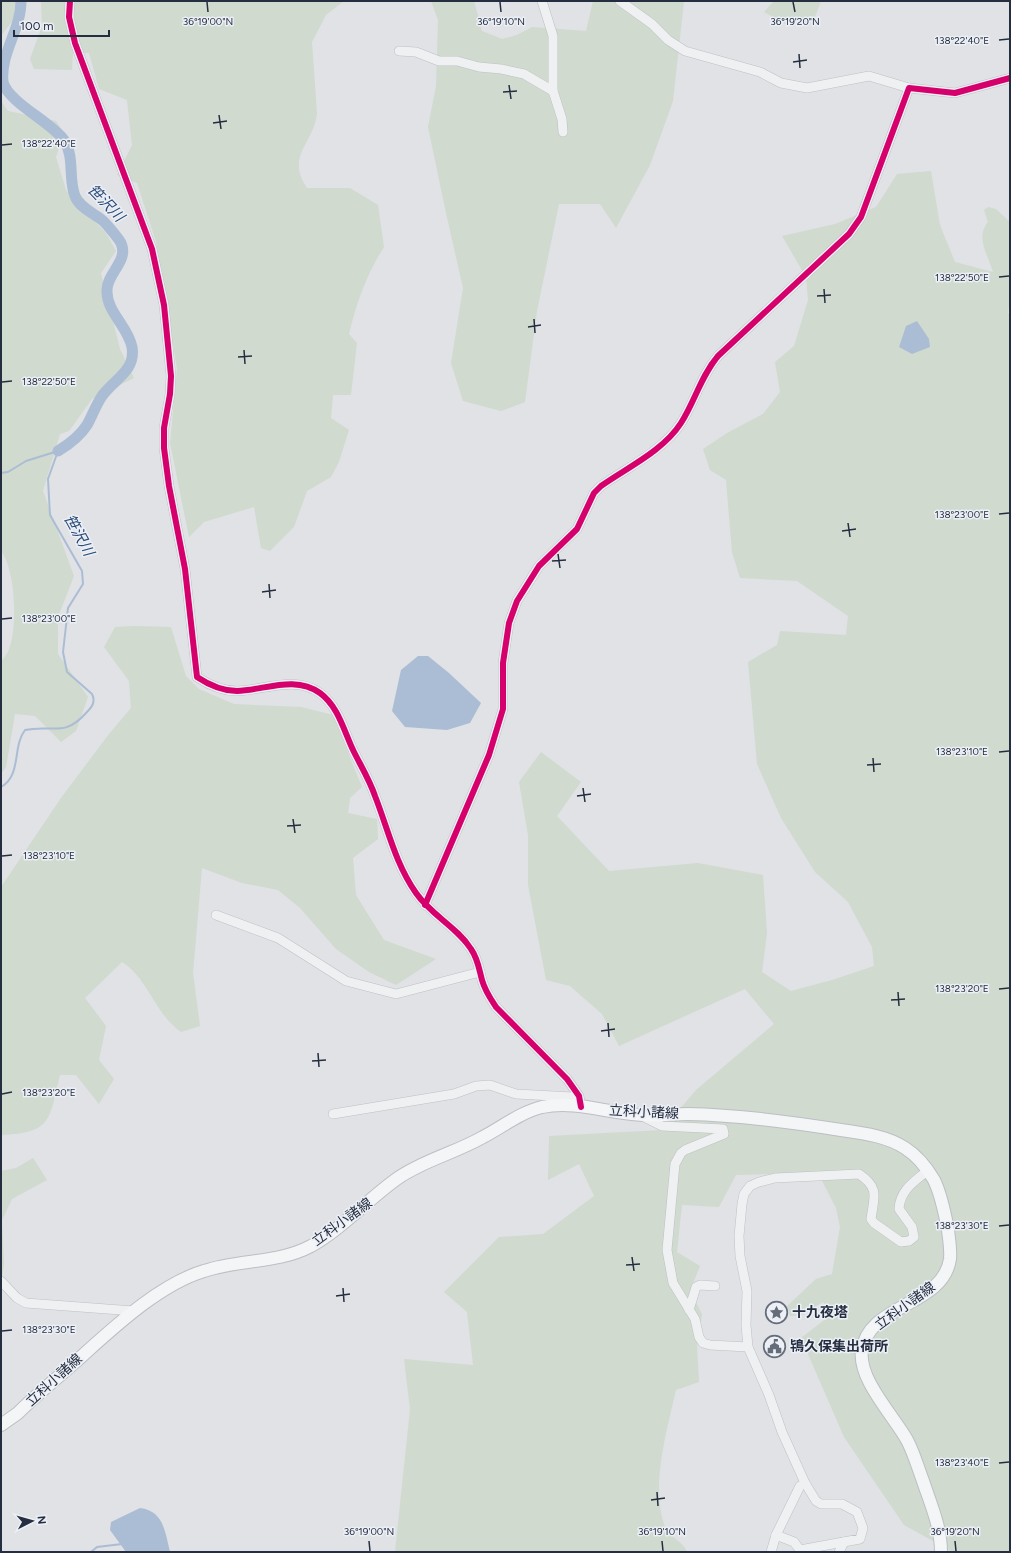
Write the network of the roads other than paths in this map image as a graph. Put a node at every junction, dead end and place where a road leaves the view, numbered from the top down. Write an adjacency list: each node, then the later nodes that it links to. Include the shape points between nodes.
1 (70, 1): 9 (street, via 69,17 75,43 152,249 160,283 171,376 164,441 169,486 185,569 197,678 218,688 236,691 295,683 305,685 326,698 340,717 349,742 375,795 388,838 403,872)
2 (542, 1): 7 (street, via 553,36)
3 (620, 1): 6 (street, via 685,51 760,72 781,83 807,88 870,76)
4 (399, 51): 7 (street, via 416,52 439,61 457,61 524,74)
5 (1010, 78): 6 (street, via 955,93)
6 (909, 88): 9 (street, via 861,217 849,234 718,356 673,434 660,447 594,493 577,530 539,566 521,595 509,623 503,663 501,720 489,755)
7 (553, 91): 8 (street, via 562,119)
8 (563, 132)
9 (425, 906): 11 (street, via 465,942 477,960)
10 (216, 915): 11 (street, via 278,938 346,981 396,994)
11 (480, 972): 12 (street, via 487,994 496,1007 567,1079 579,1096)
12 (581, 1107): 13 (street, via 573,1097 516,1094 490,1085 476,1086 454,1094); 14 (main road, 立科小諸線); 19 (main road, 立科小諸線, via 543,1107 526,1112 467,1147 430,1159 407,1172 311,1246 279,1258 201,1271)
13 (333, 1114)
14 (642, 1115): 15 (main road, 立科小諸線, via 719,1116 856,1132 898,1144 910,1152); 18 (street, via 662,1126 723,1129 725,1132 685,1150 675,1164 667,1250 673,1283)
15 (927, 1171): 20 (street, via 907,1188 900,1199 899,1209 912,1227 914,1237 901,1242 882,1230 871,1219 875,1192 870,1182 859,1174 775,1178 750,1186 744,1194 739,1236 747,1291); 27 (main road, 立科小諸線, via 935,1183 947,1223 950,1257 947,1269 933,1288 873,1328 867,1336 861,1355 865,1376 910,1446 936,1517)
16 (1, 1281): 19 (street, via 26,1303)
17 (715, 1286): 18 (street, via 696,1287)
18 (689, 1310): 20 (street, via 695,1319 703,1343)
19 (134, 1311): 21 (main road, 立科小諸線)
20 (748, 1347): 22 (street)
21 (1, 1425)
22 (805, 1483): 23 (street, via 800,1486); 24 (street, via 816,1501 821,1504 842,1504 857,1512 863,1528 862,1535 860,1539)
23 (776, 1535): 24 (street, via 794,1542 800,1550); 25 (street)
24 (844, 1542): 26 (street)
25 (771, 1552)
26 (839, 1552)
27 (941, 1552)

